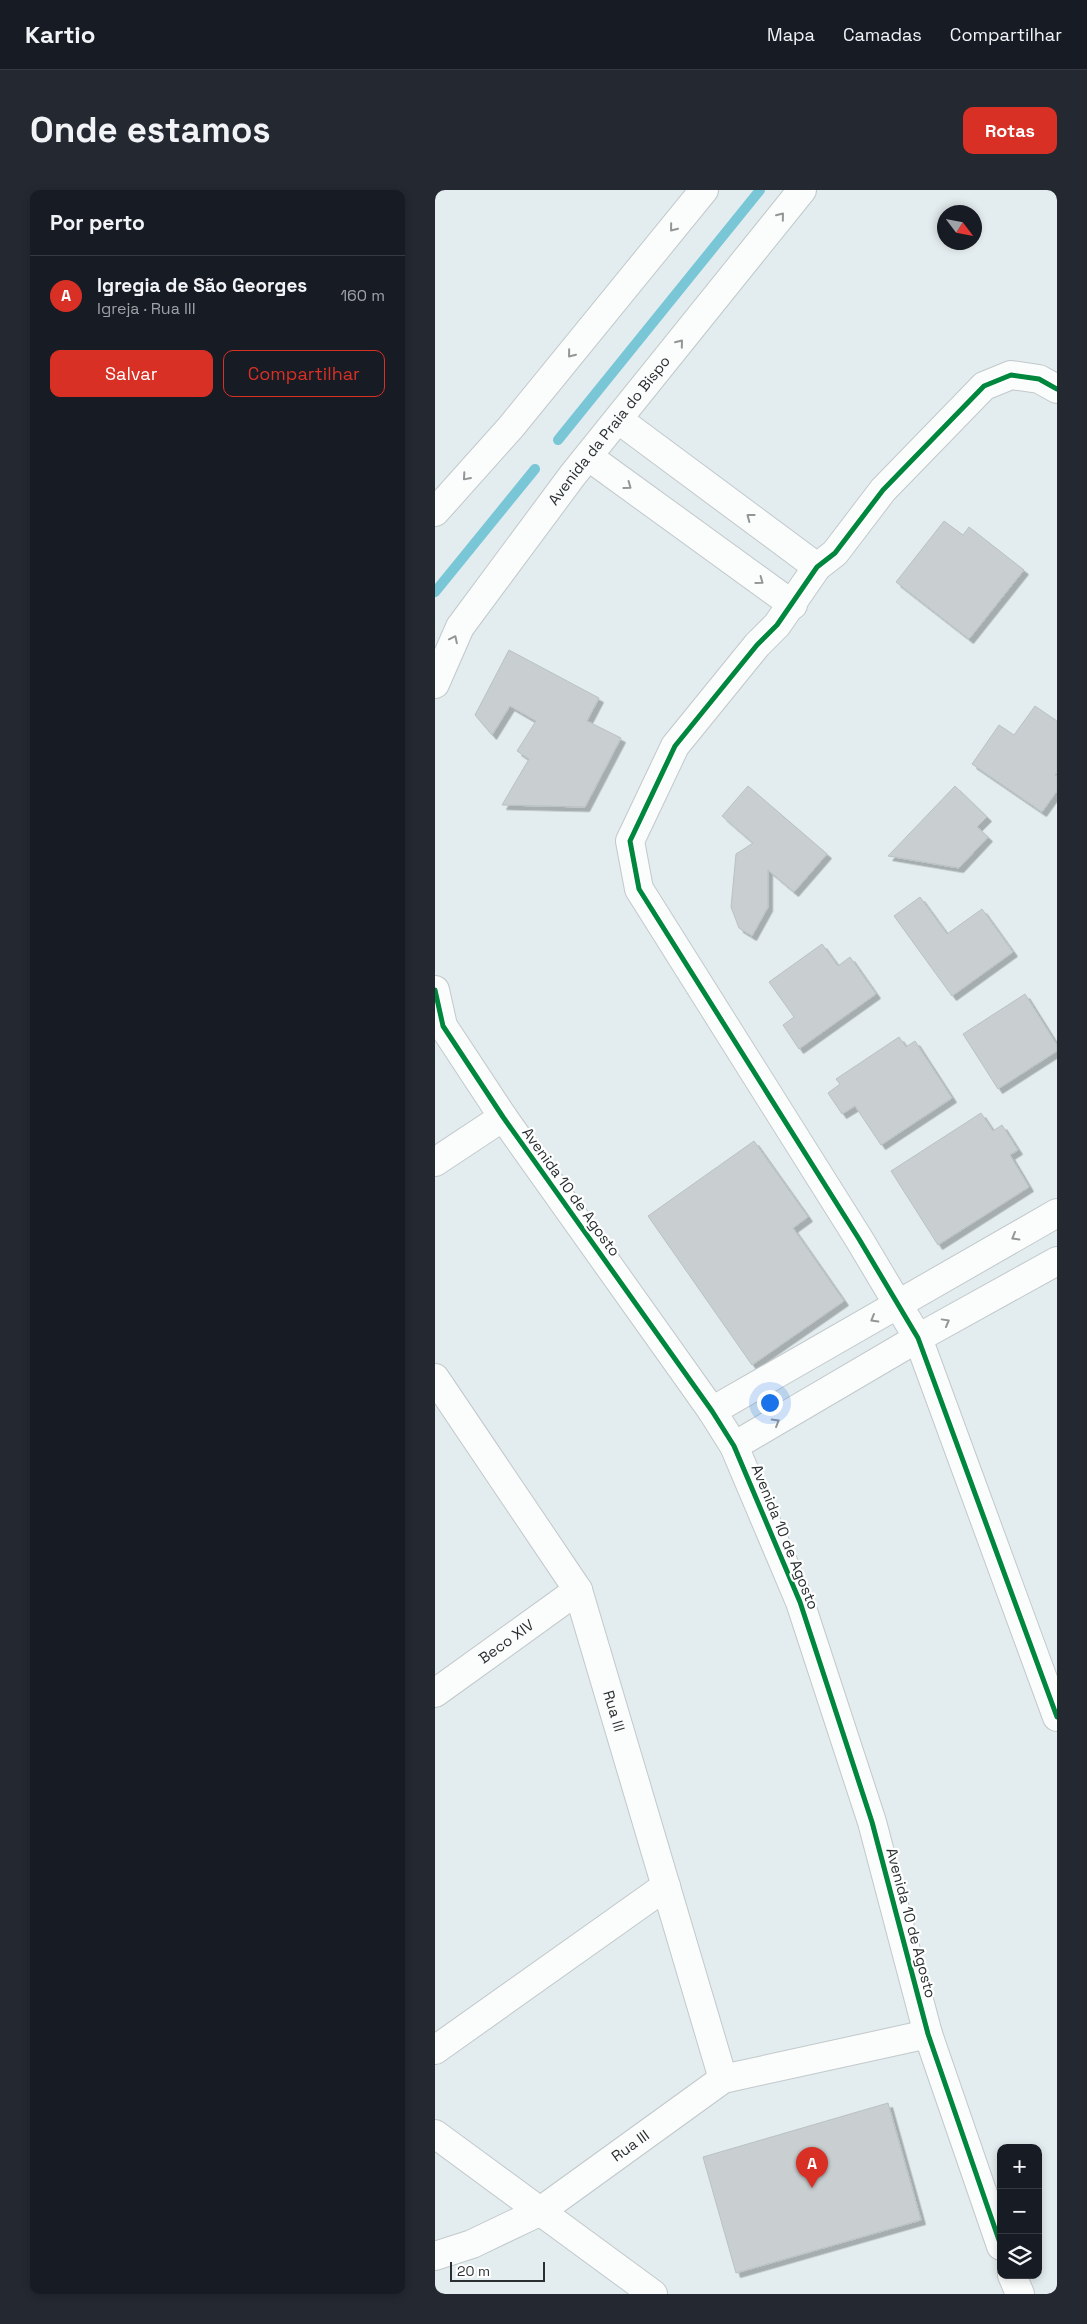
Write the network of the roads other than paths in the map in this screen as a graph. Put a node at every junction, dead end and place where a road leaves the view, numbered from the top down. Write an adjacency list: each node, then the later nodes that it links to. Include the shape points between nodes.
1 (704, 190): 6 (street, one-way to 6, via 511,427)
2 (802, 190): 4 (street, Avenida da Praia do Bispo, one-way to 2)
3 (1057, 389): 7 (street, via 1039,379 1011,375 984,386 883,490 835,553)
4 (619, 420): 5 (street, Avenida da Praia do Bispo); 7 (street, one-way to 4)
5 (589, 457): 8 (street, one-way to 8); 9 (street, Avenida da Praia do Bispo, one-way to 5, via 460,627)
6 (435, 512)
7 (817, 567): 8 (street)
8 (793, 605): 16 (street, via 675,746 630,841 639,890)
9 (435, 684)
10 (435, 990): 11 (street, Avenida 10 de Agosto)
11 (439, 1023): 12 (street, Avenida 10 de Agosto)
12 (503, 1117): 13 (street); 19 (street, Avenida 10 de Agosto)
13 (435, 1162)
14 (1057, 1212): 16 (street, one-way to 16)
15 (1057, 1261): 17 (street, one-way to 15)
16 (899, 1304): 17 (street); 19 (street, one-way to 19)
17 (918, 1338): 20 (street, one-way to 17); 23 (street)
18 (435, 1378): 21 (street, Rua III)
19 (712, 1411): 20 (street, Avenida 10 de Agosto)
20 (734, 1446): 25 (street, Avenida 10 de Agosto, via 800,1602 872,1822)
21 (578, 1590): 22 (street, Beco XIV); 24 (street, Rua III)
22 (435, 1693)
23 (1057, 1717)
24 (666, 1886): 26 (street); 27 (street, Rua III)
25 (928, 2034): 27 (street, Rua III); 30 (street, Avenida 10 de Agosto)
26 (435, 2050)
27 (723, 2079): 29 (street, Rua III)
28 (437, 2137): 29 (street)
29 (539, 2212): 31 (street, Rua III, via 472,2244); 33 (street)
30 (997, 2234)
31 (435, 2256)
32 (1014, 2279): 34 (street)
33 (653, 2294)
34 (1020, 2294)

